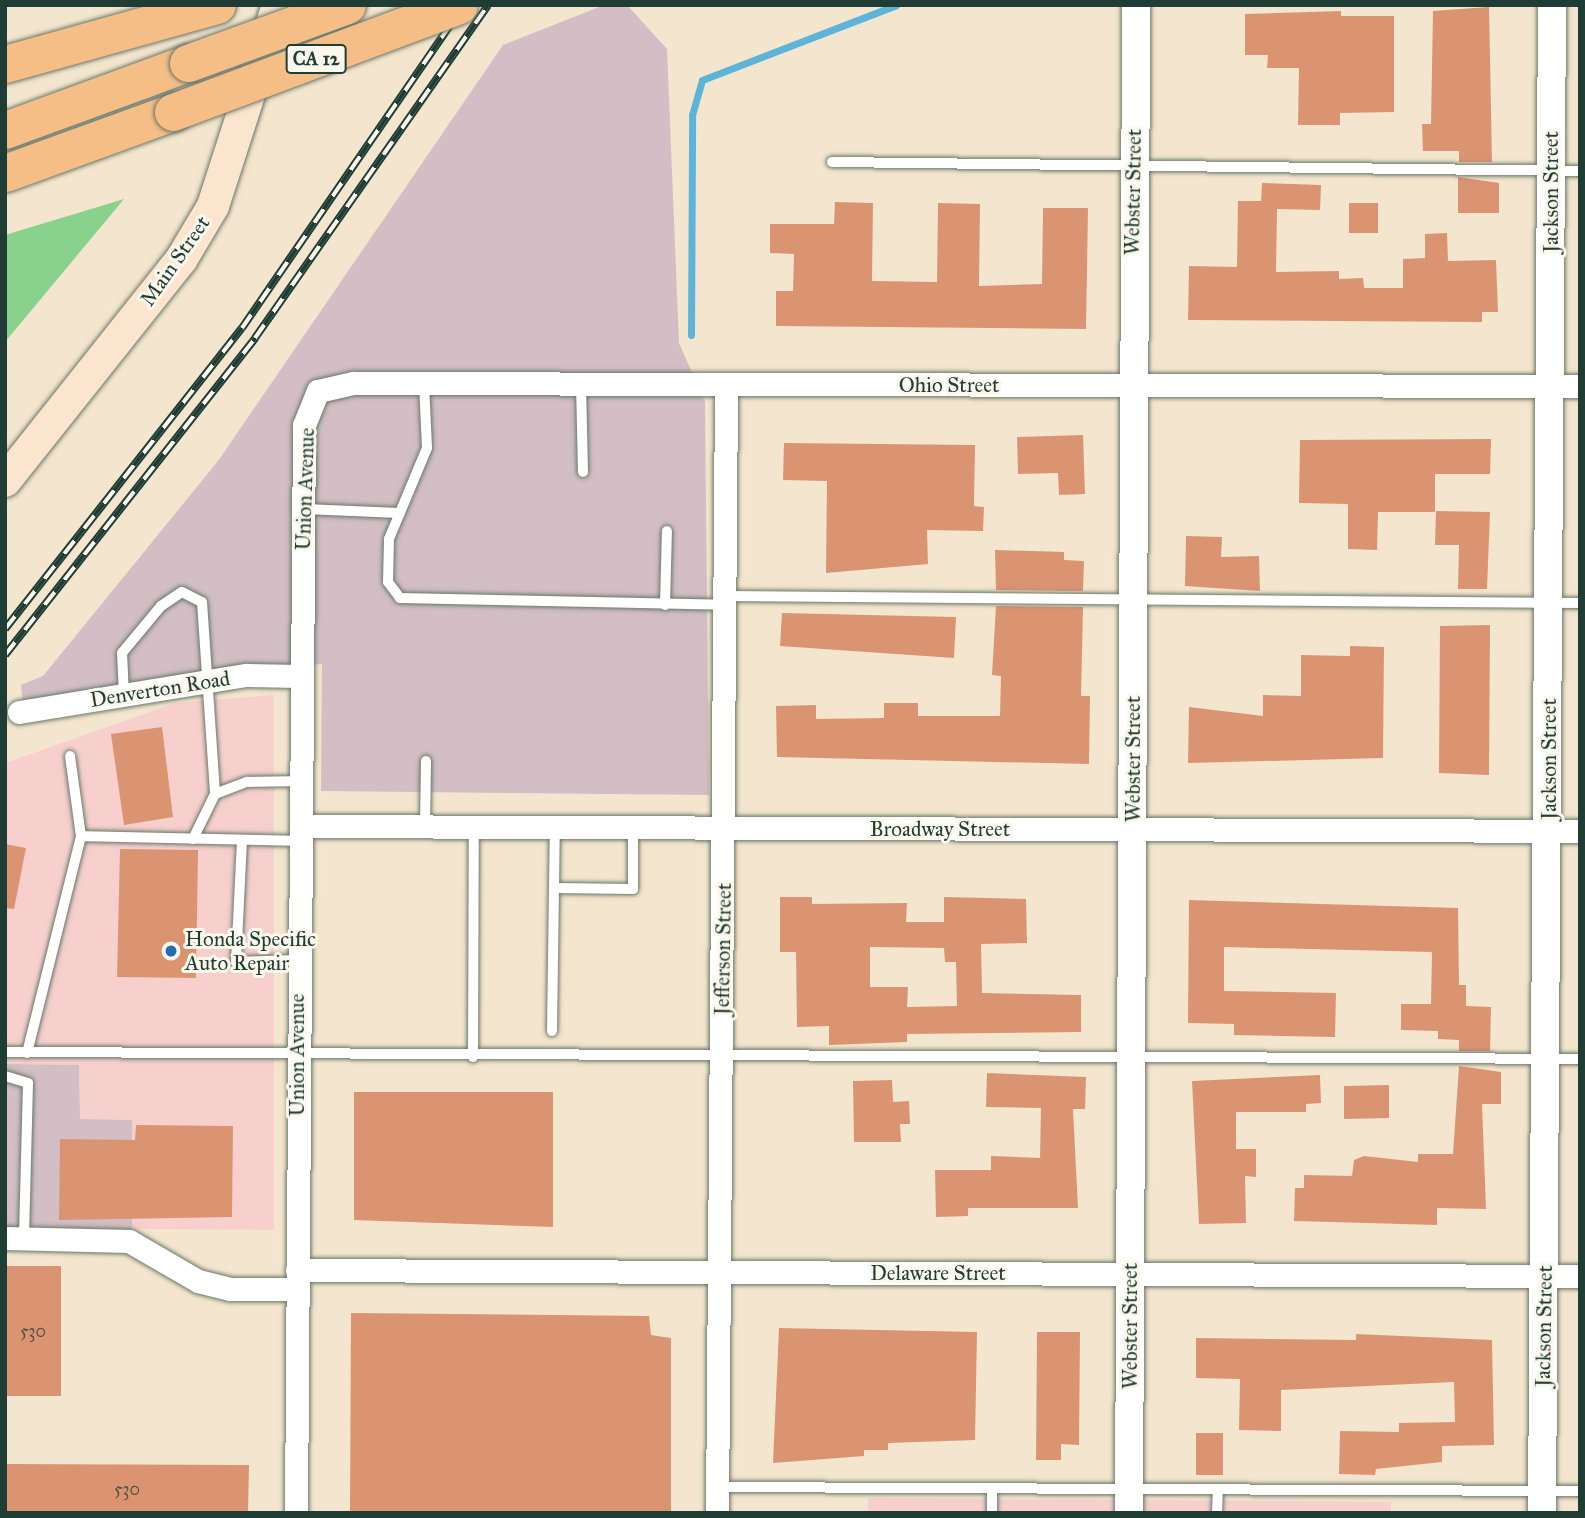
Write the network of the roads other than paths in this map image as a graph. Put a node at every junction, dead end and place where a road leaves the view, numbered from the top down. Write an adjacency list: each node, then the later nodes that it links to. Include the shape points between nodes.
1 (278, 5): 22 (main road, Main Street, via 213,206 181,260)
2 (346, 5): 8 (highway, CA 12, bridge)
3 (459, 5): 13 (highway, CA 12, bridge)
4 (1136, 5): 10 (street, Webster Street)
5 (1552, 5): 11 (street, Jackson Street)
6 (211, 7): 7 (highway)
7 (5, 64)
8 (5, 130)
9 (832, 162): 10 (lane)
10 (1133, 170): 11 (lane); 17 (street, Webster Street)
11 (1551, 171): 12 (lane); 18 (street, Jackson Street)
12 (1580, 171)
13 (5, 173)
14 (424, 383): 15 (street, Ohio Street); 20 (street, Ohio Street, via 354,383); 24 (lane, via 427,448)
15 (581, 384): 16 (street, Ohio Street); 21 (lane)
16 (726, 385): 17 (street, Ohio Street); 26 (street, Jefferson Street)
17 (1132, 385): 18 (street, Ohio Street); 27 (street, Webster Street)
18 (1550, 385): 19 (street, Ohio Street); 28 (street, Jackson Street)
19 (1580, 386)
20 (318, 391): 23 (street, Union Avenue, via 304,425)
21 (583, 472)
22 (5, 481)
23 (304, 509): 24 (lane); 31 (street, Union Avenue)
24 (400, 513): 30 (lane, via 387,566 388,582 400,598)
25 (667, 531): 30 (lane)
26 (726, 600): 27 (lane); 30 (lane); 43 (street, Jefferson Street)
27 (1133, 601): 28 (lane); 44 (street, Webster Street)
28 (1548, 603): 29 (lane); 45 (street, Jackson Street)
29 (1580, 603)
30 (665, 605)
31 (301, 676): 32 (street, Denverton Road); 37 (street, Union Avenue)
32 (209, 681): 33 (street, Denverton Road); 33 (lane, via 202,602 182,592 161,606 122,653); 38 (lane)
33 (124, 695): 34 (street, Denverton Road)
34 (19, 712)
35 (70, 756): 48 (lane)
36 (426, 761): 39 (lane)
37 (300, 781): 38 (lane, via 247,782); 47 (street, Union Avenue)
38 (215, 794): 49 (lane)
39 (425, 827): 40 (street, Broadway Street); 47 (street, Broadway Street)
40 (474, 827): 41 (street, Broadway Street); 58 (lane)
41 (555, 827): 42 (street, Broadway Street); 51 (lane)
42 (633, 828): 43 (street, Broadway Street); 51 (lane, via 633,889)
43 (725, 828): 44 (street, Broadway Street); 57 (street, Jefferson Street)
44 (1133, 830): 45 (street, Broadway Street); 61 (street, Webster Street)
45 (1549, 831): 46 (street, Broadway Street); 59 (street, Jackson Street)
46 (1580, 831)
47 (301, 834): 50 (lane); 52 (street, Union Avenue)
48 (81, 836): 49 (lane); 55 (lane)
49 (193, 839): 50 (lane)
50 (242, 840): 52 (lane, via 236,962)
51 (554, 888): 53 (lane)
52 (297, 960): 56 (street, Union Avenue)
53 (552, 1031)
54 (5, 1052): 55 (lane)
55 (27, 1053): 56 (lane)
56 (297, 1054): 58 (lane); 68 (street, Union Avenue)
57 (722, 1056): 58 (lane); 61 (lane); 64 (street, Jefferson Street)
58 (473, 1057)
59 (1545, 1059): 60 (lane); 61 (lane); 66 (street, Jackson Street)
60 (1580, 1059)
61 (1131, 1061): 65 (street, Webster Street)
62 (5, 1076): 63 (lane, via 28,1083)
63 (15, 1238): 68 (street, Delaware Street, via 129,1241 198,1281 230,1289)
64 (720, 1272): 65 (street, Delaware Street); 68 (street, Delaware Street); 69 (street, Jefferson Street)
65 (1131, 1274): 66 (street, Delaware Street); 73 (street, Webster Street)
66 (1544, 1276): 67 (street, Delaware Street); 74 (street, Jackson Street)
67 (1580, 1276)
68 (297, 1280): 75 (street, Union Avenue)
69 (717, 1488): 70 (lane); 76 (street, Jefferson Street)
70 (992, 1488): 73 (lane); 77 (lane)
71 (1217, 1489): 73 (lane); 74 (lane); 78 (lane)
72 (1580, 1491): 74 (lane)
73 (1129, 1501)
74 (1542, 1502)
75 (296, 1513)
76 (717, 1513)
77 (992, 1513)
78 (1217, 1513)

